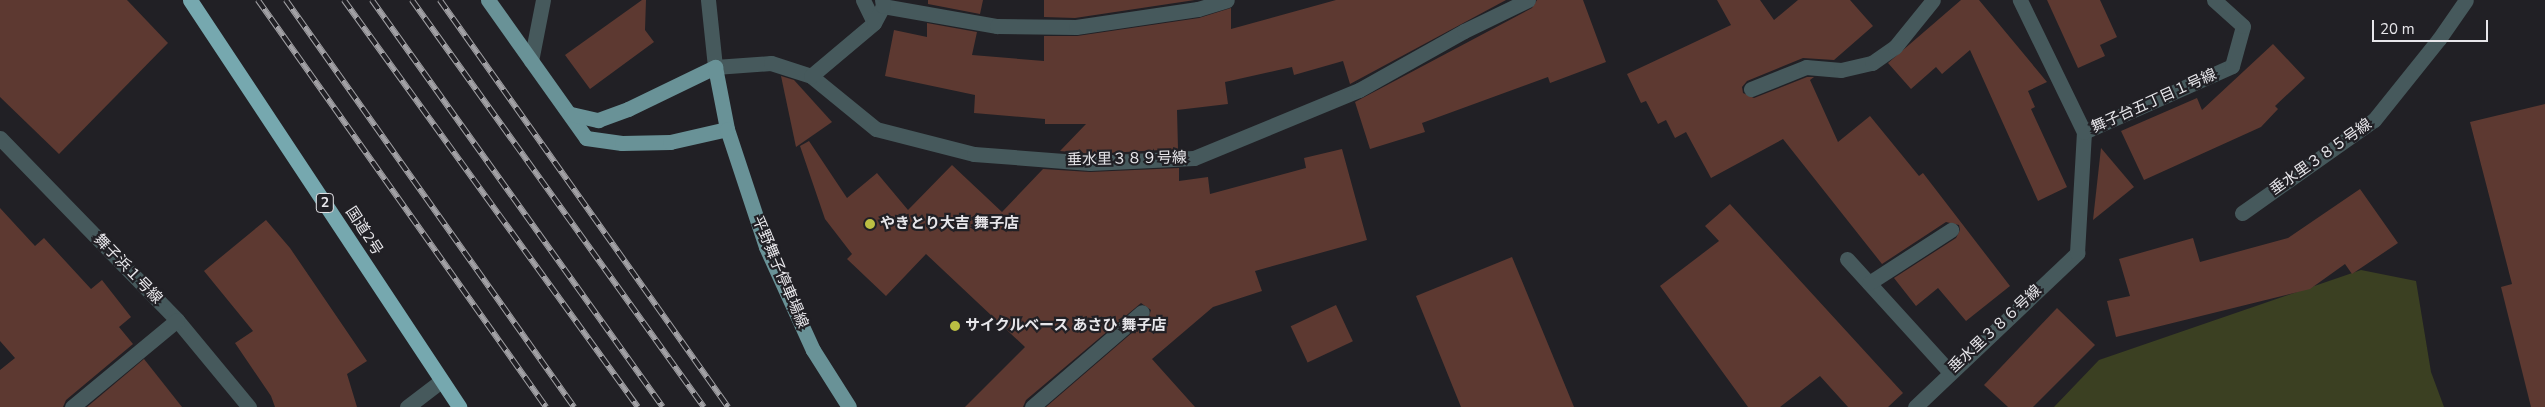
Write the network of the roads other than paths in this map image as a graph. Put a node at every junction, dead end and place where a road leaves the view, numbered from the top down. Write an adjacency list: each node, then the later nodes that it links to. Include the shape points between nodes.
1 (190, 0): 30 (highway, 国道2号 / 2)
2 (488, 0): 14 (main road)
3 (544, 0): 14 (street)
4 (708, 0): 15 (street)
5 (863, 0): 13 (street)
6 (1227, 0): 12 (street, via 1198,9 1076,27 997,26)
7 (1528, 0): 16 (street, 垂水里３８９号線, via 1464,31 1359,90 1194,158 1090,163 974,154 876,129)
8 (1933, 0): 17 (street, via 1895,47 1872,63 1842,70 1806,66)
9 (2020, 0): 20 (street, 舞子台五丁目１号線)
10 (2214, 0): 20 (street, 舞子台五丁目１号線, via 2243,26 2232,66)
11 (2466, 0): 22 (street, 垂水里３８５号線, via 2374,120)
12 (883, 3): 13 (street)
13 (874, 23): 16 (street)
14 (531, 61): 18 (main road)
15 (714, 67): 16 (street, 垂水里３８９号線, via 771,63); 18 (main road, via 598,120); 19 (main road, 平野舞子停車場線)
16 (811, 76)
17 (1751, 88)
18 (571, 114): 19 (main road, via 586,138 622,144 670,142)
19 (727, 129): 35 (main road, 平野舞子停車場線, via 766,247 813,350)
20 (2084, 132): 24 (street, 舞子台五丁目１号線)
21 (0, 138): 28 (street, 舞子浜１号線)
22 (2242, 213)
23 (1951, 230): 26 (street)
24 (2077, 253): 29 (street, 垂水里３８６号線)
25 (1847, 259): 26 (street)
26 (1869, 283): 29 (street)
27 (1142, 312): 36 (street)
28 (178, 320): 31 (street); 32 (street, 舞子浜１号線)
29 (1949, 371): 37 (street, 垂水里３８６号線)
30 (442, 381): 33 (street); 34 (highway, 国道2号 / 2)
31 (72, 407)
32 (249, 407)
33 (407, 407)
34 (459, 407)
35 (849, 407)
36 (1032, 407)
37 (1915, 407)

